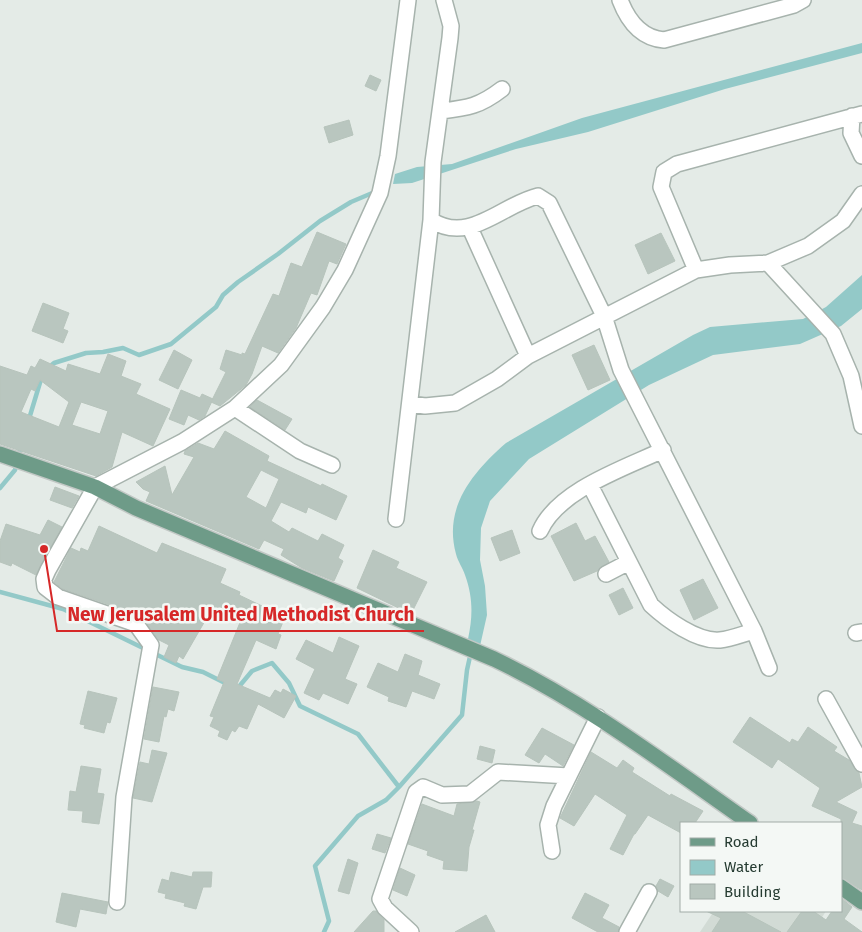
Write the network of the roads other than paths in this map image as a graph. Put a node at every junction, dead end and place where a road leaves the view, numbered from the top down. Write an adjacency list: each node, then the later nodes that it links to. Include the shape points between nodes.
1 (408, 0): 17 (street, via 381,187 345,270 323,307 281,365)
2 (444, 0): 6 (street, via 451,26)
3 (620, 0): 4 (street, via 638,30 650,39 664,40)
4 (803, 0)
5 (502, 89): 6 (street, via 470,108)
6 (441, 111): 10 (street, via 432,162)
7 (857, 115): 8 (street, via 851,133); 13 (street, via 677,164 664,172 661,187)
8 (862, 156)
9 (862, 194): 12 (street, via 843,221 826,235)
10 (431, 220): 11 (street, via 442,227); 16 (street)
11 (470, 228): 14 (street, via 526,199 538,196 549,203); 15 (street)
12 (768, 262): 13 (street); 18 (street, via 833,334 851,376)
13 (696, 270): 14 (street)
14 (604, 316): 15 (street); 19 (street, via 621,370)
15 (528, 356): 16 (street, via 497,379 455,403)
16 (411, 404): 24 (street)
17 (235, 408): 21 (street, via 300,451); 23 (street, via 182,442)
18 (862, 426)
19 (663, 450): 22 (street); 28 (street)
20 (0, 454): 23 (main road)
21 (332, 465)
22 (590, 485): 25 (street, via 563,501 544,521); 26 (street)
23 (95, 487): 31 (main road, via 136,508 494,659 535,679); 38 (street, via 44,579 45,587 58,597 136,624 151,645 124,796)
24 (396, 519)
25 (540, 531)
26 (629, 562): 27 (street); 28 (street, via 651,605 675,625 718,640)
27 (606, 574)
28 (754, 631): 29 (street)
29 (770, 668)
30 (826, 699): 32 (street)
31 (598, 717): 33 (street); 34 (main road)
32 (862, 764)
33 (569, 776): 35 (street, via 548,825); 40 (street, via 498,772 470,794 459,796 419,788 380,899 385,908)
34 (749, 822)
35 (552, 850)
36 (842, 888): 39 (main road)
37 (649, 892): 41 (street)
38 (117, 902)
39 (862, 902)
40 (411, 932)
41 (627, 932)

